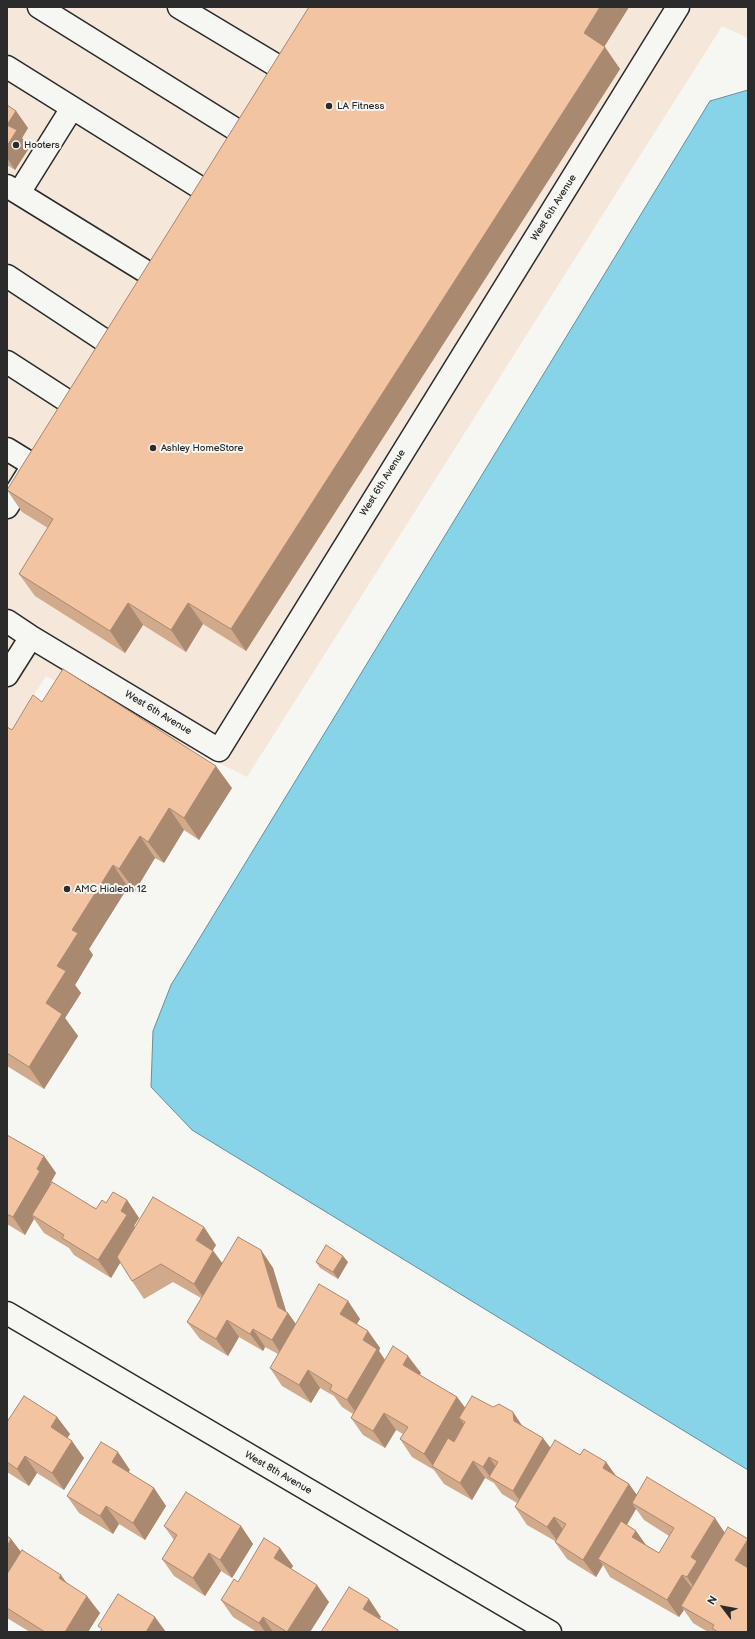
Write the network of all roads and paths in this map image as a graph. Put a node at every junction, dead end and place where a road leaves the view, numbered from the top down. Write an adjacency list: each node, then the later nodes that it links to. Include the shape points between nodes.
1 (39, 7): 10 (street)
2 (179, 7): 6 (street)
3 (678, 7): 30 (street, West 6th Avenue, via 218,750)
4 (296, 50): 6 (street)
5 (7, 66): 8 (street)
6 (284, 70): 7 (street)
7 (272, 89)
8 (72, 108): 13 (street); 14 (street)
9 (256, 115): 10 (street)
10 (243, 134): 11 (street)
11 (231, 154)
12 (219, 173): 14 (street)
13 (13, 189): 18 (street)
14 (207, 192): 15 (street)
15 (194, 212)
16 (165, 257): 18 (street)
17 (7, 276): 21 (street)
18 (153, 276): 19 (street)
19 (141, 295)
20 (122, 326): 21 (street)
21 (110, 344): 23 (street)
22 (7, 362): 24 (street, via 76,397)
23 (97, 364)
24 (60, 422)
25 (45, 447): 27 (street)
26 (7, 449): 27 (street)
27 (33, 465): 28 (street)
28 (7, 507)
29 (7, 621): 30 (street, West 6th Avenue)
30 (31, 637): 31 (street)
31 (7, 675)
32 (7, 1313): 33 (street, West 8th Avenue)
33 (550, 1632)

